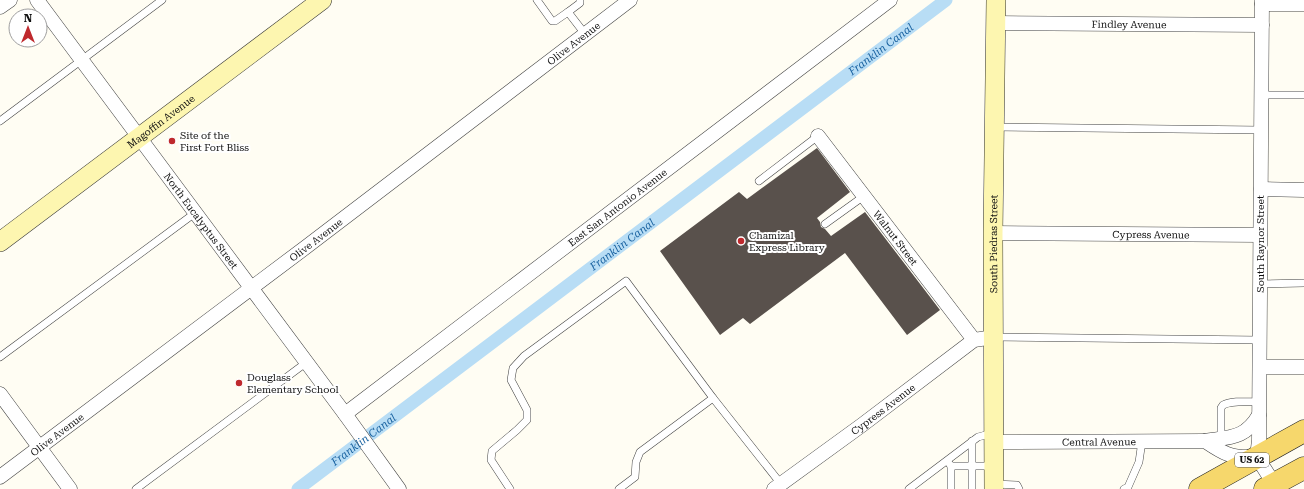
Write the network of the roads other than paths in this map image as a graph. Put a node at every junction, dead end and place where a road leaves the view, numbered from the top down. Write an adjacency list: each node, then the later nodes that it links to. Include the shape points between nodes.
1 (10, 0): 12 (street)
2 (37, 0): 17 (street, North Eucalyptus Street)
3 (162, 0): 17 (lane)
4 (322, 0): 24 (main road, Magoffin Avenue)
5 (536, 0): 13 (lane, via 552,21 560,19)
6 (580, 0): 13 (lane, via 580,3)
7 (630, 0): 16 (street, Olive Avenue)
8 (890, 0): 47 (street, East San Antonio Avenue)
9 (996, 0): 14 (main road, South Piedras Street)
10 (1262, 2): 11 (street); 15 (street, South Raynor Street)
11 (1304, 4)
12 (0, 7)
13 (568, 12): 16 (lane)
14 (996, 23): 15 (street, Findley Avenue); 21 (main road, South Piedras Street)
15 (1262, 25): 18 (street, South Raynor Street)
16 (585, 34): 36 (street, Olive Avenue)
17 (82, 60): 20 (lane); 24 (street, North Eucalyptus Street)
18 (1261, 95): 19 (lane); 22 (street, South Raynor Street)
19 (1304, 95)
20 (0, 120)
21 (995, 127): 22 (lane); 31 (main road, South Piedras Street)
22 (1261, 130): 26 (street, South Raynor Street)
23 (818, 136): 25 (lane); 28 (street, Walnut Street)
24 (139, 138): 29 (street, North Eucalyptus Street); 33 (main road, Magoffin Avenue)
25 (759, 181)
26 (1261, 189): 27 (street); 32 (street, South Raynor Street)
27 (1304, 190)
28 (864, 196): 30 (lane); 38 (street, Walnut Street)
29 (195, 213): 36 (street, North Eucalyptus Street); 40 (lane)
30 (825, 224)
31 (993, 234): 32 (street, Cypress Avenue); 37 (main road, South Piedras Street)
32 (1260, 235): 35 (street, South Raynor Street)
33 (0, 242)
34 (1304, 283): 35 (lane)
35 (1260, 284): 39 (street, South Raynor Street)
36 (251, 287): 41 (street, North Eucalyptus Street); 54 (street, Olive Avenue)
37 (994, 337): 38 (street, Cypress Avenue); 39 (lane); 49 (main road, South Piedras Street)
38 (974, 340): 64 (street, Cypress Avenue)
39 (1260, 340): 42 (street, South Raynor Street)
40 (0, 357)
41 (307, 362): 47 (street, North Eucalyptus Street); 66 (lane)
42 (1260, 367): 43 (street); 46 (street, South Raynor Street)
43 (1304, 367)
44 (0, 394): 54 (street)
45 (713, 398): 64 (lane); 68 (lane, via 626,281 524,356 514,368 511,380 527,410 526,420 492,450 490,460); 69 (lane, via 640,452 635,477)
46 (1259, 409): 50 (street, Central Avenue, via 1253,426 1240,435); 50 (lane, via 1241,402 1222,406); 55 (street, South Raynor Street)
47 (345, 414): 67 (street, North Eucalyptus Street)
48 (1304, 431): 55 (main road, US 62)
49 (994, 437): 51 (lane, via 978,437); 52 (street, Central Avenue); 60 (main road, South Piedras Street)
50 (1221, 438): 53 (street, Central Avenue)
51 (972, 441): 56 (lane); 57 (lane)
52 (1142, 441): 53 (street, Central Avenue); 72 (lane, via 1139,462 1128,487)
53 (1205, 441): 55 (street, via 1227,455 1240,458)
54 (40, 447): 59 (street, Olive Avenue); 65 (street)
55 (1258, 456): 63 (street); 73 (main road, US 62)
56 (949, 463): 57 (lane); 61 (lane); 70 (lane)
57 (972, 466): 60 (lane); 62 (lane)
58 (1304, 468): 63 (main road)
59 (0, 477)
60 (994, 480): 71 (lane, via 1017,485)
61 (952, 485)
62 (970, 485)
63 (1269, 486)
64 (778, 487)
65 (70, 489)
66 (136, 489)
67 (399, 489)
68 (510, 489)
69 (619, 489)
70 (909, 489)
71 (1019, 489)
72 (1124, 489)
73 (1200, 489)

